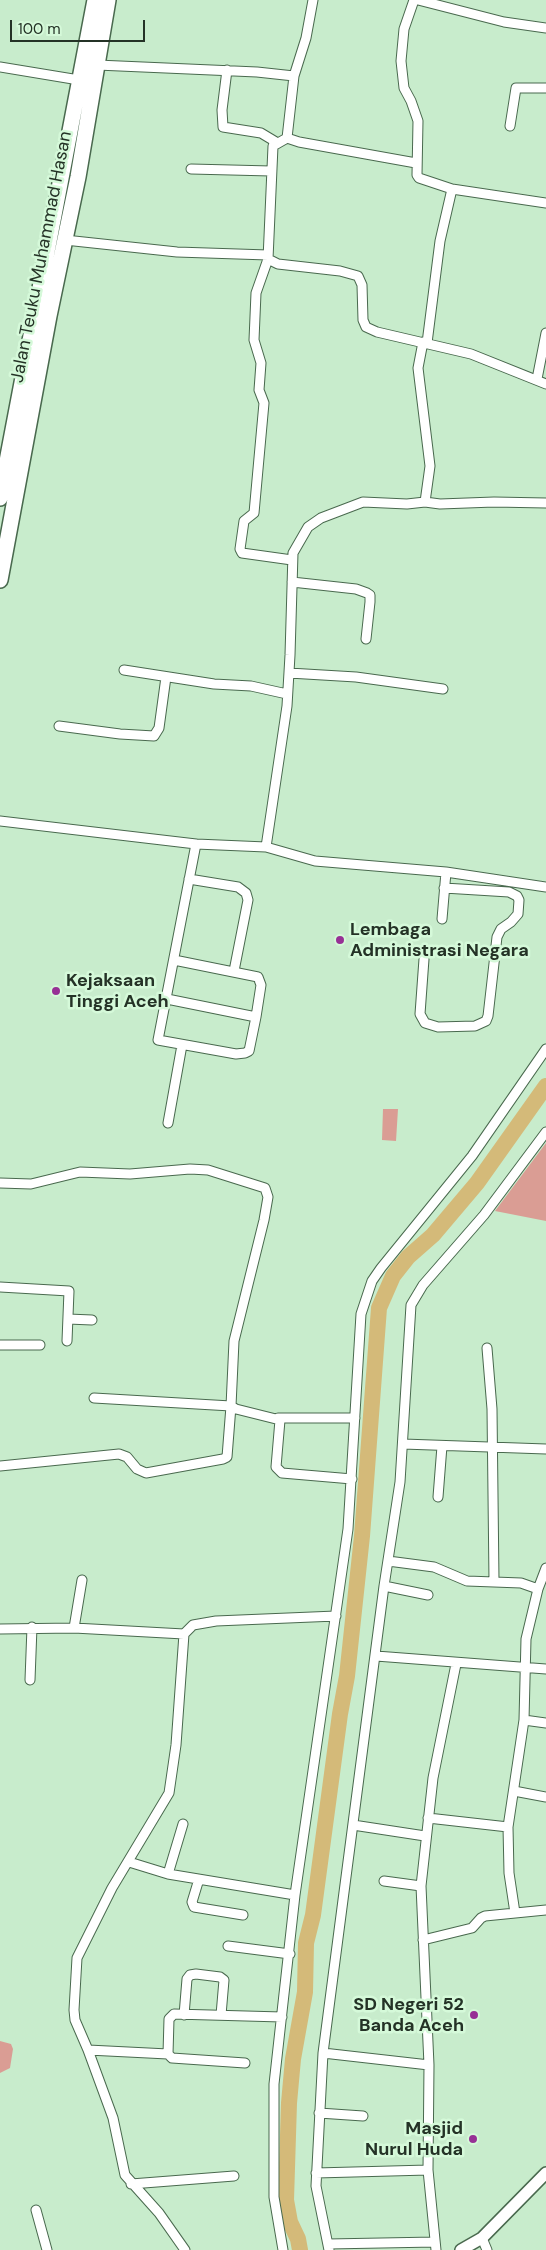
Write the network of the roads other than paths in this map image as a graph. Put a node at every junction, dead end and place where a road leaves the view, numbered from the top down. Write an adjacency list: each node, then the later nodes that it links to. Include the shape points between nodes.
1 (95, 0): 10 (highway, Jalan Teuku Muhammad Hasan)
2 (108, 0): 6 (highway, Jalan Teuku Muhammad Hasan)
3 (313, 0): 9 (street)
4 (416, 0): 5 (street, via 504,22); 15 (street, via 407,15 401,61 404,88 418,121)
5 (546, 28)
6 (97, 65): 8 (street); 20 (highway, Jalan Teuku Muhammad Hasan)
7 (0, 67): 10 (street)
8 (227, 70): 9 (street); 14 (street, via 223,127 261,133)
9 (294, 76): 13 (street)
10 (79, 80): 26 (highway, Jalan Teuku Muhammad Hasan)
11 (546, 88): 12 (street, via 516,88)
12 (510, 126)
13 (287, 138): 14 (street); 15 (street)
14 (276, 142): 17 (street)
15 (416, 163): 18 (street, via 419,178)
16 (191, 169): 17 (street)
17 (271, 171): 21 (street)
18 (452, 189): 19 (street); 23 (street, via 440,241)
19 (546, 203)
20 (65, 240): 21 (street, via 177,252); 26 (highway, Jalan Teuku Muhammad Hasan)
21 (268, 257): 23 (street, via 278,264 358,276 362,285 366,327); 30 (street, via 256,293 254,340 261,363 259,390 264,403 254,513 244,521 240,549 242,553)
22 (546, 333): 24 (street)
23 (425, 343): 24 (street, via 471,354); 28 (street, via 418,368 430,466)
24 (537, 379): 25 (street)
25 (546, 384)
26 (18, 440): 27 (highway, Jalan Teuku Muhammad Hasan); 31 (highway, Jalan Teuku Muhammad Hasan)
27 (0, 498)
28 (425, 502): 29 (street); 30 (street, via 363,502 321,518 308,527 299,540)
29 (546, 503)
30 (292, 560): 32 (street)
31 (0, 580)
32 (292, 582): 33 (street, via 367,593 370,602); 35 (street)
33 (366, 639)
34 (124, 670): 36 (street)
35 (289, 673): 37 (street, via 356,677); 38 (street)
36 (166, 677): 38 (street, via 251,686); 39 (street, via 159,728 154,736)
37 (443, 689)
38 (287, 694): 42 (street)
39 (58, 726)
40 (0, 821): 41 (street)
41 (196, 844): 42 (street); 44 (street)
42 (266, 847): 43 (street, via 315,861)
43 (446, 872): 45 (street); 46 (street)
44 (189, 879): 49 (street); 50 (street, via 238,887 246,893 248,900)
45 (546, 887)
46 (444, 888): 47 (street); 48 (street, via 509,892 519,900 518,914 497,937 486,1021 475,1026 438,1027 425,1023 420,1014)
47 (442, 919)
48 (424, 959)
49 (174, 960): 50 (street); 51 (street)
50 (234, 971): 52 (street, via 255,975 260,981)
51 (167, 999): 52 (street); 53 (street, via 158,1040)
52 (256, 1017): 53 (street, via 249,1051 245,1053)
53 (182, 1045): 55 (street)
54 (546, 1049): 68 (street, via 472,1156 372,1281 361,1314)
55 (168, 1123)
56 (546, 1132): 69 (street, via 484,1215 423,1285 411,1305)
57 (0, 1183): 66 (street, via 31,1184 80,1172 130,1174 190,1169 208,1170 265,1188 268,1198 264,1220 234,1341)
58 (0, 1287): 59 (street, via 67,1290 70,1295)
59 (68, 1318): 60 (street); 61 (street)
60 (92, 1320)
61 (67, 1341)
62 (40, 1344): 63 (street)
63 (0, 1346)
64 (487, 1348): 71 (street)
65 (94, 1398): 66 (street)
66 (231, 1406): 67 (street); 73 (street, via 228,1454 223,1459 146,1473 127,1457 118,1454)
67 (278, 1418): 68 (street); 74 (street, via 281,1424 278,1470)
68 (356, 1418): 74 (street)
69 (403, 1444): 70 (street); 76 (street)
70 (442, 1446): 71 (street); 75 (street)
71 (492, 1447): 72 (street); 79 (street)
72 (546, 1448)
73 (0, 1466)
74 (352, 1479): 83 (street)
75 (438, 1497)
76 (388, 1561): 79 (street, via 434,1567 467,1581); 80 (street)
77 (546, 1568): 81 (street)
78 (82, 1580): 85 (street)
79 (494, 1581): 81 (street, via 521,1583)
80 (384, 1586): 82 (street); 88 (street)
81 (538, 1589): 90 (street, via 528,1630)
82 (428, 1594)
83 (336, 1616): 87 (street, via 216,1621 193,1625); 107 (street)
84 (32, 1627): 85 (street); 86 (street); 92 (street)
85 (74, 1628): 87 (street)
86 (0, 1629)
87 (184, 1634): 102 (street, via 169,1793)
88 (376, 1656): 89 (street); 99 (street)
89 (456, 1664): 90 (street); 97 (street)
90 (524, 1666): 91 (street); 93 (street)
91 (546, 1669)
92 (30, 1680)
93 (524, 1720): 94 (street); 95 (street)
94 (546, 1723)
95 (514, 1790): 96 (street); 100 (street)
96 (546, 1797)
97 (428, 1818): 100 (street); 101 (street)
98 (183, 1824): 103 (street)
99 (353, 1825): 101 (street); 119 (street)
100 (508, 1827): 109 (street, via 509,1873)
101 (426, 1836): 106 (street)
102 (129, 1862): 103 (street); 117 (street, via 104,1902 77,1958 75,2020)
103 (168, 1874): 104 (street)
104 (199, 1880): 107 (street); 110 (street, via 192,1902 194,1906)
105 (384, 1881): 106 (street)
106 (421, 1886): 111 (street)
107 (295, 1895): 113 (street)
108 (546, 1910): 109 (street)
109 (515, 1913): 111 (street, via 485,1916 472,1928)
110 (243, 1914)
111 (423, 1940): 121 (street)
112 (228, 1946): 113 (street)
113 (290, 1954): 116 (street)
114 (184, 2015): 115 (street); 115 (street, via 187,1979 196,1974 224,1980); 118 (street, via 174,2014 169,2019)
115 (221, 2015): 116 (street)
116 (282, 2017): 135 (street, via 274,2084 273,2165 275,2211)
117 (88, 2050): 118 (street); 128 (street, via 113,2118 125,2174)
118 (168, 2054): 120 (street, via 174,2058)
119 (323, 2054): 121 (street); 122 (street)
120 (245, 2063)
121 (429, 2065): 124 (street)
122 (319, 2113): 123 (street); 125 (street)
123 (363, 2116)
124 (428, 2170): 125 (street); 131 (street)
125 (316, 2173): 132 (street)
126 (546, 2173): 130 (street)
127 (234, 2176): 128 (street)
128 (131, 2184): 134 (street, via 159,2213)
129 (36, 2210): 133 (street)
130 (482, 2238): 136 (street); 137 (street)
131 (436, 2246): 132 (street)
132 (329, 2247)
133 (47, 2250)
134 (185, 2250)
135 (283, 2250)
136 (461, 2250)
137 (486, 2250)

